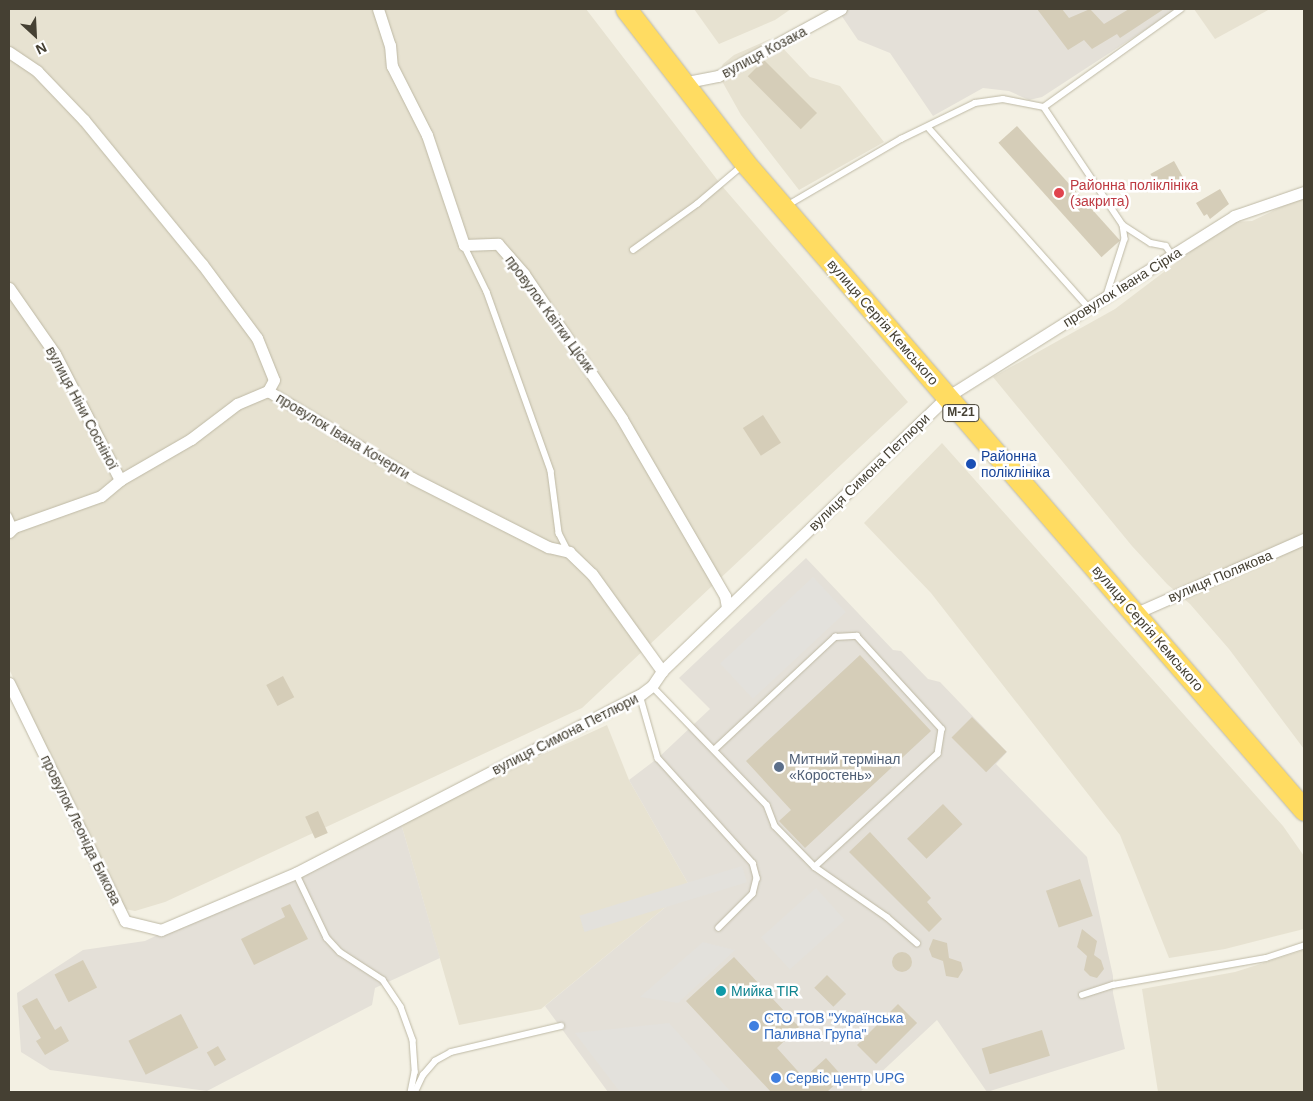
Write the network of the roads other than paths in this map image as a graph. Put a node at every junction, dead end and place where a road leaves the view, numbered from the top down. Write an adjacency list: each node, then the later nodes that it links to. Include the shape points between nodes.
1 (378, 9): 13 (street, via 390,45 392,66 427,135)
2 (626, 9): 6 (highway, вулиця Сергія Кемського / М-21)
3 (841, 9): 6 (street, вулиця Козака, via 718,76)
4 (1181, 9): 7 (lane)
5 (9, 52): 19 (street, провулок Івана Кочерги, via 37,71 84,120 202,264 257,338 274,380)
6 (682, 83): 9 (highway, вулиця Сергія Кемського / М-21)
7 (1044, 107): 8 (lane, via 1003,99 975,103); 12 (lane)
8 (928, 126): 11 (lane); 18 (lane)
9 (745, 163): 11 (highway, вулиця Сергія Кемського / М-21); 14 (lane, via 697,204)
10 (1304, 192): 15 (street, провулок Івана Сірка, via 1234,216)
11 (784, 208): 20 (highway, вулиця Сергія Кемського / М-21)
12 (1123, 225): 15 (lane, via 1151,243 1166,246); 17 (lane, via 1125,239)
13 (464, 245): 24 (lane, via 487,292 551,472 559,533); 25 (street, провулок Квітки Цісик, via 498,244 524,274 622,418 725,596)
14 (633, 250)
15 (1172, 255): 17 (street, провулок Івана Сірка)
16 (9, 288): 21 (street, вулиця Ніни Сосніної, via 55,354)
17 (1107, 297): 18 (street, провулок Івана Сірка)
18 (1089, 308): 20 (street, провулок Івана Сірка)
19 (268, 391): 21 (street, via 237,404 191,439); 24 (street, провулок Івана Кочерги, via 412,478 548,547)
20 (947, 397): 25 (street, вулиця Симона Петлюри); 26 (highway, вулиця Сергія Кемського / М-21)
21 (120, 480): 22 (street, via 101,496)
22 (11, 525)
23 (1304, 539): 26 (street, вулиця Полякова)
24 (569, 552): 27 (street, провулок Івана Кочерги, via 592,574)
25 (727, 607): 27 (street, вулиця Симона Петлюри)
26 (1136, 613): 32 (highway, вулиця Сергія Кемського / М-21)
27 (662, 671): 29 (street, вулиця Симона Петлюри)
28 (9, 682): 35 (street, провулок Леоніда Бикова, via 125,921 161,930)
29 (652, 686): 30 (street, вулиця Симона Петлюри); 31 (lane)
30 (640, 695): 34 (street, вулиця Симона Петлюри); 36 (lane, via 658,758 752,863 757,878 753,894)
31 (714, 750): 33 (lane, via 767,805 774,826); 33 (lane, via 835,637 857,636 942,729 938,754)
32 (1304, 810)
33 (815, 867): 37 (lane, via 887,917)
34 (296, 873): 35 (street, вулиця Симона Петлюри); 41 (lane, via 326,938 340,952 383,980 401,1007 413,1040 416,1072)
35 (185, 920)
36 (719, 928)
37 (917, 943)
38 (1304, 946): 39 (lane, via 1266,958 1113,985)
39 (1082, 995)
40 (561, 1026): 42 (lane, via 451,1052 435,1061)
41 (411, 1092)
42 (415, 1092)

